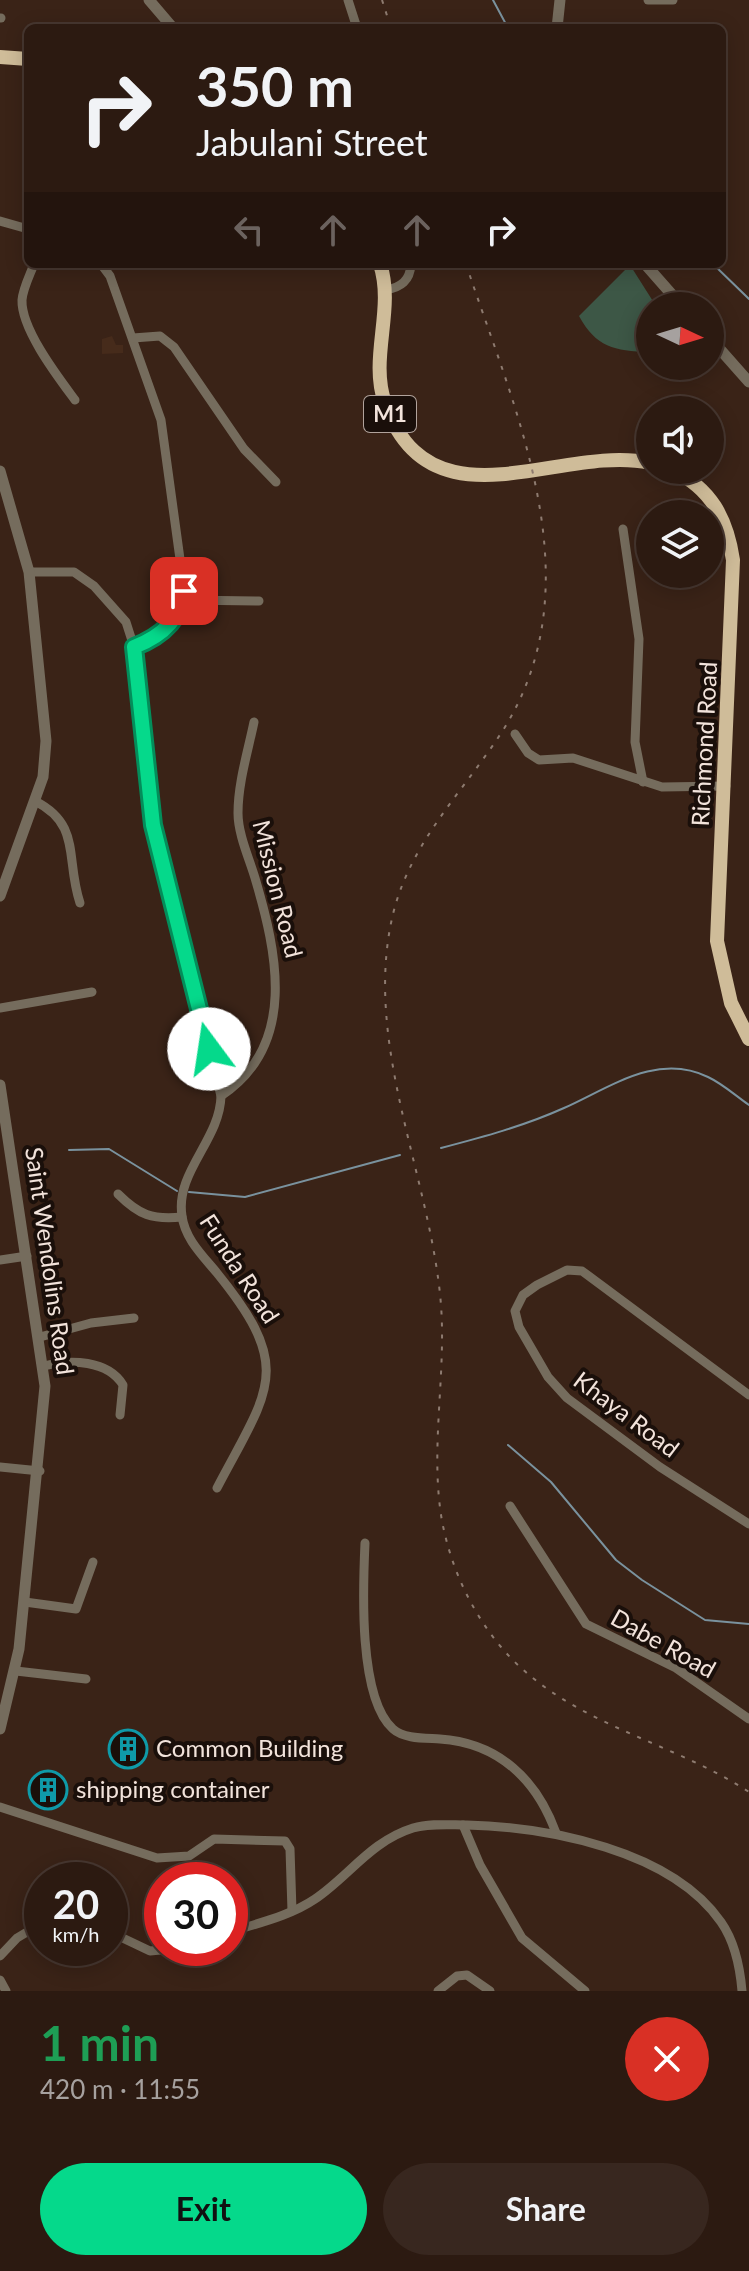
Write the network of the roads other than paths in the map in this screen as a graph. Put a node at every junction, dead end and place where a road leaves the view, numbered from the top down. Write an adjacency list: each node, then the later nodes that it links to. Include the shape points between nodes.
1 (149, 0): 6 (street)
2 (348, 0): 7 (street)
3 (560, 0): 8 (street)
4 (648, 0): 5 (street)
5 (673, 0)
6 (170, 24)
7 (356, 24)
8 (557, 24)
9 (0, 57): 10 (highway)
10 (24, 59)
11 (0, 221): 12 (street)
12 (24, 228)
13 (33, 268): 23 (street, via 23,295 24,312)
14 (104, 268): 20 (street)
15 (381, 268): 18 (highway, M1)
16 (410, 268): 18 (street, via 407,280)
17 (649, 268): 19 (street)
18 (386, 290): 24 (highway, M1, via 380,382 403,436 420,454 468,475 495,477)
19 (670, 292)
20 (133, 338): 26 (street, via 160,336 174,347 244,449); 30 (street, via 161,420)
21 (724, 354): 22 (street)
22 (749, 382)
23 (75, 400)
24 (636, 460)
25 (0, 471): 29 (street)
26 (276, 482)
27 (695, 484): 36 (highway, Richmond Road, via 711,499 730,539 735,575)
28 (623, 529): 35 (street, via 639,639 635,742)
29 (29, 572): 32 (street, Funda Road, via 61,570 85,578 119,612); 37 (street, via 46,741)
30 (183, 600): 31 (street); 32 (street, via 168,626)
31 (259, 601)
32 (134, 647): 44 (street, Funda Road, via 153,825)
33 (254, 722): 44 (street, Mission Road, via 238,812 271,930 276,996 258,1061)
34 (515, 734): 35 (street, via 539,760 573,758)
35 (643, 782): 36 (street, via 672,788)
36 (726, 786): 42 (highway, Richmond Road, via 717,941 731,1003)
37 (35, 801): 38 (street); 39 (street, via 64,823)
38 (0, 896)
39 (80, 903)
40 (92, 992): 41 (street)
41 (0, 1008)
42 (749, 1039)
43 (0, 1085): 45 (street, Saint Wendolins Road)
44 (221, 1096): 47 (street, Funda Road, via 214,1132 186,1183)
45 (2, 1116): 48 (street, Saint Wendolins Road)
46 (118, 1194): 47 (street, via 140,1214)
47 (182, 1217): 57 (street, Funda Road, via 193,1243 252,1319 266,1361 262,1399)
48 (27, 1256): 49 (street); 51 (street, Saint Wendolins Road)
49 (0, 1260)
50 (134, 1318): 51 (street)
51 (40, 1337): 52 (street, Saint Wendolins Road)
52 (44, 1366): 54 (street, via 74,1362 114,1374 123,1385); 56 (street, Saint Wendolins Road)
53 (749, 1395): 59 (street, Khaya Road, via 582,1271 560,1273 529,1290 519,1302 519,1327 567,1398 697,1493)
54 (120, 1415)
55 (0, 1467): 56 (street)
56 (40, 1471): 62 (street, Saint Wendolins Road)
57 (217, 1488)
58 (513, 1510): 66 (street, Dabe Road, via 586,1624 676,1668)
59 (749, 1524)
60 (365, 1543): 70 (street, via 363,1628 387,1722 403,1735 475,1746 509,1763 539,1793)
61 (93, 1562): 62 (street, via 76,1609)
62 (25, 1602): 63 (street, Saint Wendolins Road)
63 (16, 1671): 64 (street); 65 (street, Saint Wendolins Road)
64 (86, 1679)
65 (3, 1712): 67 (street, Saint Wendolins Road)
66 (749, 1719)
67 (0, 1729)
68 (0, 1807): 71 (street, via 157,1858 186,1858 217,1839 280,1840 289,1846)
69 (463, 1825): 70 (street); 71 (street, via 416,1827 392,1836 319,1897); 79 (street, via 522,1938)
70 (556, 1833): 80 (street, via 654,1867 683,1886 721,1921 733,1944)
71 (292, 1911): 72 (street)
72 (248, 1926)
73 (24, 1934): 74 (street)
74 (0, 1956)
75 (0, 1980): 76 (street)
76 (6, 1991)
77 (438, 1991): 78 (street, via 461,1975 475,1977)
78 (490, 1991)
79 (585, 1991)
80 (742, 1991)

